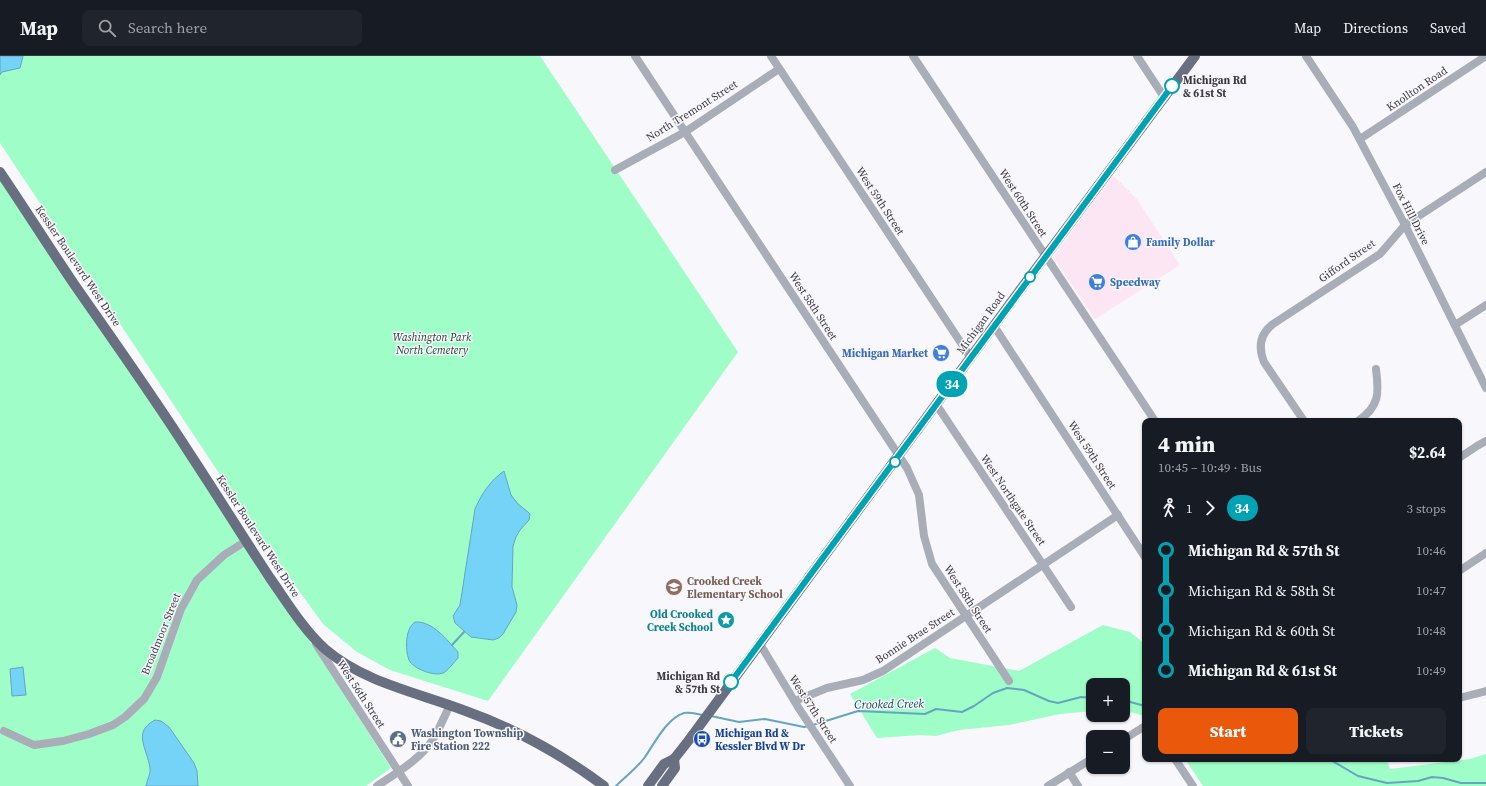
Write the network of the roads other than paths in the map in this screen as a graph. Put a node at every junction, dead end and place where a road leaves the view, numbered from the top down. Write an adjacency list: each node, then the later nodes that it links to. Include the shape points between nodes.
1 (635, 56): 10 (street, West 58th Street)
2 (771, 56): 8 (street, West 59th Street)
3 (913, 56): 16 (street, West 60th Street)
4 (1137, 56): 9 (street)
5 (1194, 56): 9 (main road, Michigan Road)
6 (1306, 56): 11 (street, Fox Hill Drive)
7 (1486, 56): 11 (street, Knollton Road)
8 (779, 69): 10 (street, North Tremont Street); 20 (street, West 59th Street)
9 (1164, 97): 16 (main road, Michigan Road)
10 (685, 132): 12 (street, North Tremont Street); 28 (street, West 58th Street)
11 (1360, 140): 15 (street, Fox Hill Drive)
12 (615, 170)
13 (0, 172): 31 (main road, Kessler Boulevard West Drive, via 168,419)
14 (1486, 172): 15 (street, Gifford Street)
15 (1405, 225): 18 (street, Fox Hill Drive); 25 (street, Gifford Street, via 1380,254 1264,333 1260,350 1264,362)
16 (1045, 256): 19 (main road, Michigan Road); 24 (street, West 60th Street)
17 (1486, 305): 18 (street)
18 (1455, 325): 22 (street, Fox Hill Drive)
19 (994, 326): 20 (main road, Michigan Road); 30 (street, West 59th Street)
20 (971, 358): 23 (main road, Michigan Road)
21 (1376, 369): 26 (street, via 1377,400)
22 (1486, 388)
23 (936, 404): 28 (main road, Michigan Road); 34 (street, West Northgate Street)
24 (1153, 418)
25 (1302, 418)
26 (1362, 418)
27 (1486, 442): 29 (street)
28 (899, 456): 37 (street, West 58th Street, via 919,495 929,558); 39 (main road, Michigan Road)
29 (1462, 456)
30 (1118, 515): 32 (street, West 59th Street); 34 (street, Bonnie Brae Street)
31 (246, 541): 38 (main road, Kessler Boulevard West Drive); 46 (street, Broadmoor Street, via 224,555 197,580 181,609 157,677 144,698 125,717 113,725 89,734 34,745)
32 (1142, 552)
33 (1486, 553): 35 (street)
34 (1043, 565): 36 (street, West Northgate Street); 37 (street, Bonnie Brae Street)
35 (1462, 569)
36 (1071, 607)
37 (966, 616): 40 (street, West 58th Street); 43 (street, Bonnie Brae Street, via 874,676 827,688)
38 (309, 633): 44 (main road, Kessler Boulevard West Drive, via 341,661 369,677); 51 (street, West 56th Street)
39 (760, 644): 43 (street, West 57th Street); 48 (main road, Michigan Road)
40 (1008, 681)
41 (1486, 691): 42 (street)
42 (1462, 697)
43 (796, 704): 58 (street, West 57th Street)
44 (450, 705): 51 (street, via 431,742 415,760); 53 (main road, Kessler Boulevard West Drive, via 513,730 568,761)
45 (1142, 728): 47 (street)
46 (4, 730)
47 (1130, 736)
48 (674, 759): 56 (main road, Michigan Road, via 664,764); 57 (main road, Michigan Road, via 675,768)
49 (1086, 762): 52 (street)
50 (1177, 762): 61 (street)
51 (398, 772): 54 (street); 55 (street, West 56th Street)
52 (1069, 772): 59 (street); 60 (street)
53 (602, 784)
54 (376, 786)
55 (408, 786)
56 (648, 786)
57 (662, 786)
58 (850, 786)
59 (1048, 786)
60 (1078, 786)
61 (1192, 786)

